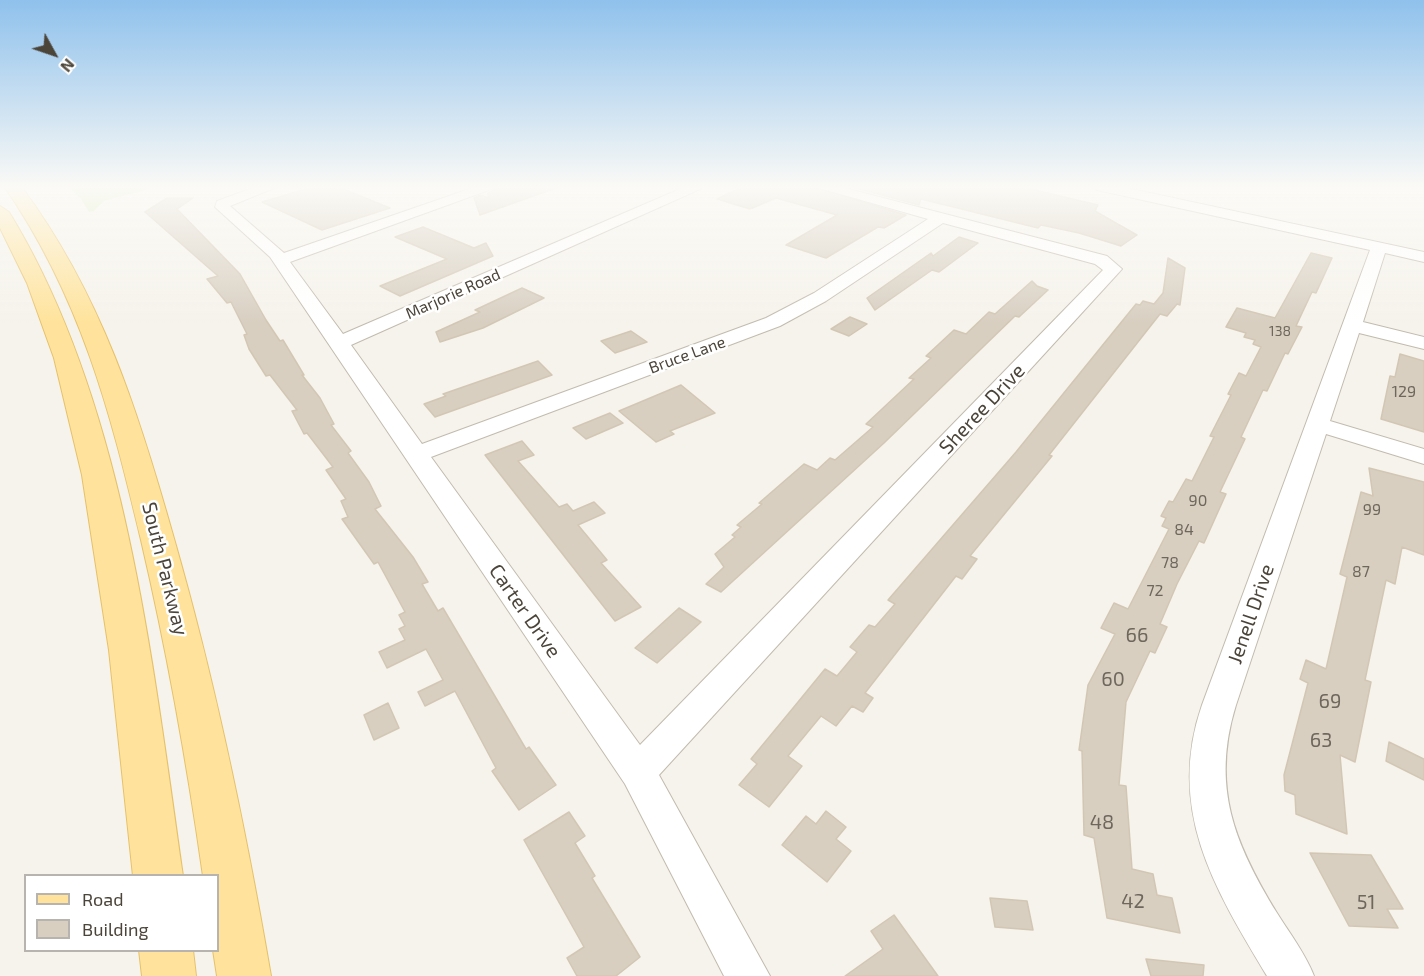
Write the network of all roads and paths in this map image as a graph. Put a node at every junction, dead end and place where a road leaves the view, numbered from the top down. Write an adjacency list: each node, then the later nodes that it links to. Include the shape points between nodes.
1 (11, 232): 19 (main road, via 52,314 92,447 121,592)
2 (45, 232): 22 (main road, South Parkway, via 71,278 132,439 175,600)
3 (252, 232): 11 (street, Carter Drive)
4 (362, 232): 11 (street)
5 (595, 232): 14 (street, Marjorie Road)
6 (919, 232): 16 (street, Bruce Lane, via 820,297 773,322)
7 (992, 232): 18 (street, Sheree Drive, via 1101,260 1113,269)
8 (1308, 232): 9 (street)
9 (1379, 247): 10 (street); 12 (street, Jenell Drive)
10 (1424, 257)
11 (280, 260): 14 (street, Carter Drive)
12 (1352, 325): 13 (street); 15 (street, Jenell Drive)
13 (1424, 343)
14 (337, 344): 16 (street, Carter Drive)
15 (1317, 424): 17 (street); 24 (street, Jenell Drive, via 1210,736 1206,767 1208,799 1222,848)
16 (416, 454): 18 (street, Carter Drive)
17 (1424, 457)
18 (638, 771): 23 (street, Carter Drive)
19 (158, 874)
20 (166, 952): 21 (main road)
21 (169, 976)
22 (244, 976)
23 (748, 976)
24 (1292, 976)

